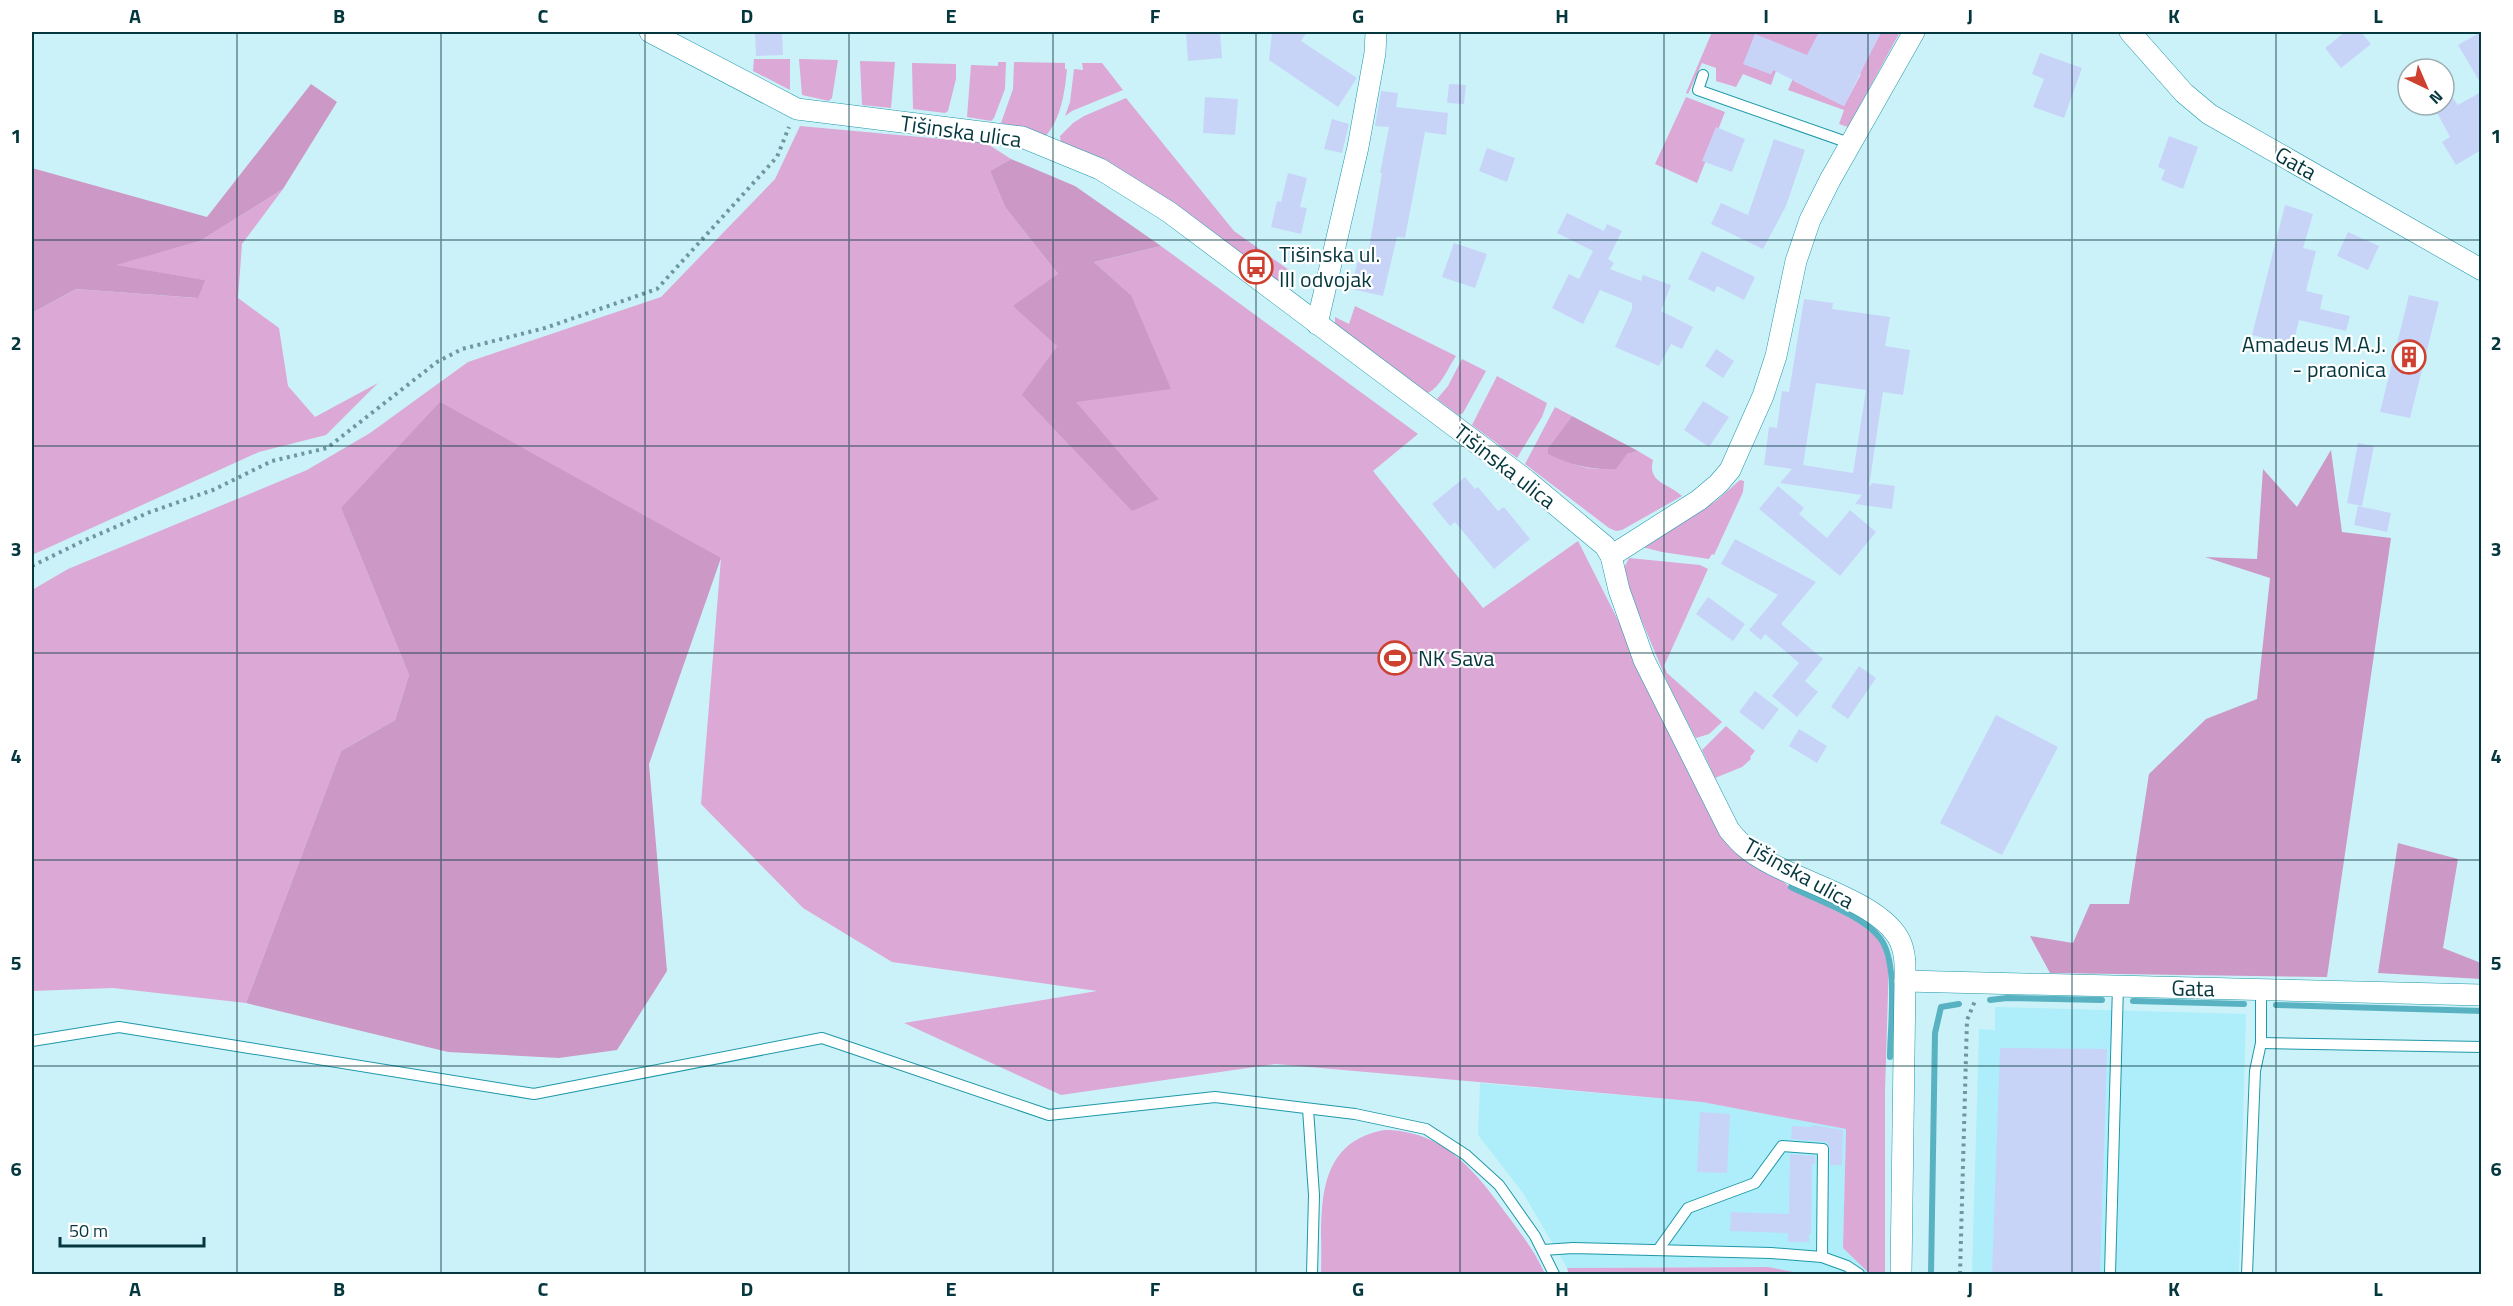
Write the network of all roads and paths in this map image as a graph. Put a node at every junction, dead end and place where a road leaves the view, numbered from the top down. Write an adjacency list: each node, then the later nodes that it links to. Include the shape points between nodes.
1 (650, 32): 6 (street, Tišinska ulica)
2 (1376, 32): 9 (street, via 1358,147)
3 (1914, 32): 7 (street)
4 (2130, 32): 8 (street, Gata, via 2184,93 2209,114)
5 (1702, 75): 7 (lane, via 1698,90)
6 (797, 109): 9 (street, Tišinska ulica, via 1022,137 1048,147 1100,169 1169,212); 11 (path, via 777,157 657,289 545,328 462,349 437,362 327,448 272,461)
7 (1852, 144): 10 (street, via 1810,220 1796,261 1776,356 1730,470 1699,500)
8 (2481, 270)
9 (1317, 324): 10 (street, Tišinska ulica, via 1526,480 1598,539)
10 (1611, 556): 12 (street, Tišinska ulica, via 1644,660 1729,830 1745,848 1888,924 1905,953)
11 (32, 566)
12 (1905, 981): 13 (street, Gata); 27 (street, Tišinska ulica)
13 (1983, 983): 14 (street, Gata); 28 (path, via 1967,1020)
14 (2118, 986): 15 (street, Gata); 29 (lane)
15 (2260, 990): 16 (street, Gata); 18 (lane)
16 (2481, 995)
17 (32, 1041): 20 (lane, via 119,1027 534,1094 822,1038 1049,1115 1215,1097)
18 (2261, 1043): 19 (lane); 30 (lane, via 2254,1071)
19 (2481, 1047)
20 (1308, 1109): 21 (lane, via 1426,1129 1466,1155 1499,1185); 24 (lane, via 1314,1195)
21 (1543, 1250): 22 (lane); 25 (lane)
22 (1658, 1250): 23 (lane); 23 (lane, via 1688,1208 1755,1183 1782,1146 1823,1149)
23 (1822, 1257): 26 (lane)
24 (1312, 1275)
25 (1554, 1275)
26 (1859, 1275)
27 (1901, 1275)
28 (1960, 1275)
29 (2110, 1275)
30 (2247, 1275)

